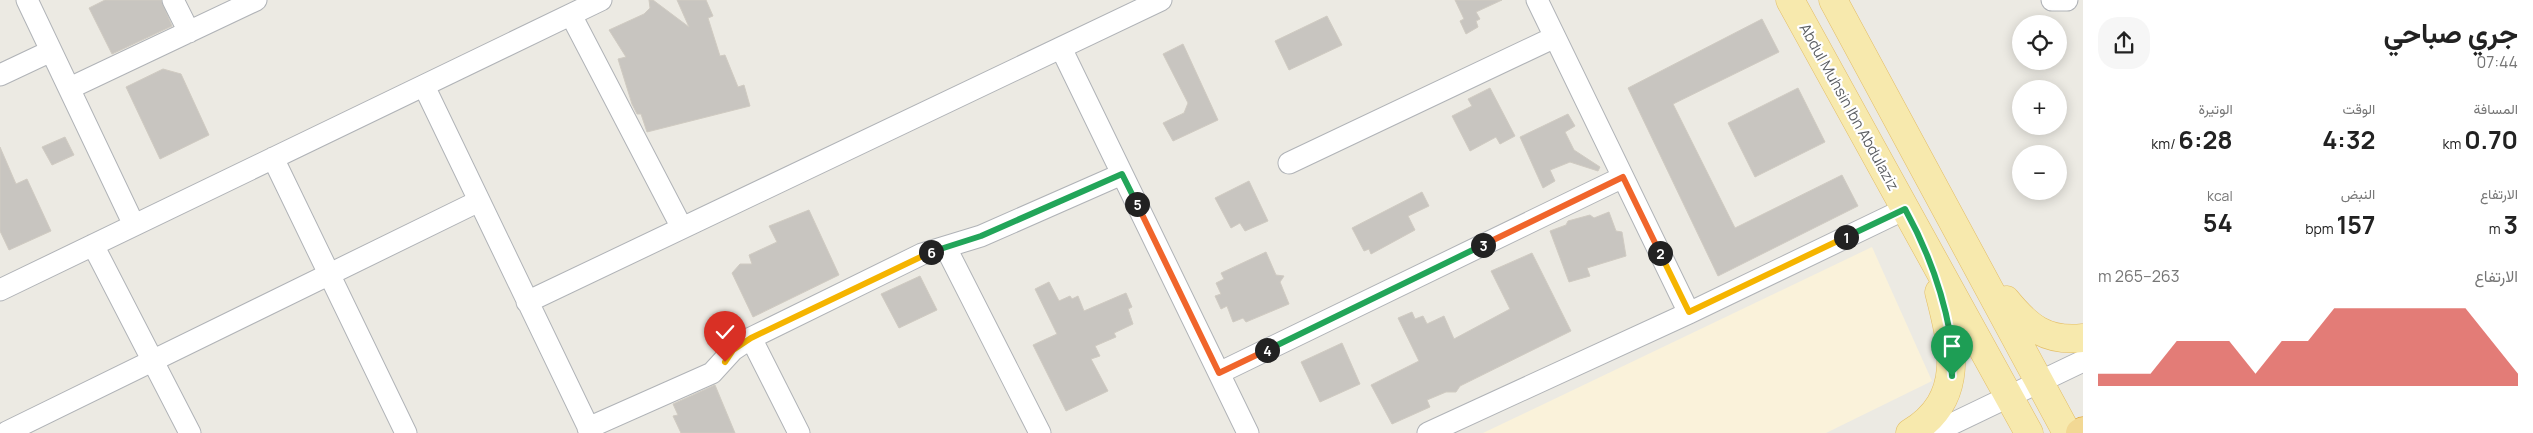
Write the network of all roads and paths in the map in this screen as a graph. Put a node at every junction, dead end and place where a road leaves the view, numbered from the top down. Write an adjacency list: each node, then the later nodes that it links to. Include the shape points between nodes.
1 (27, 0): 15 (street)
2 (173, 0): 12 (street)
3 (256, 0): 12 (street)
4 (1161, 0): 14 (street)
5 (1537, 0): 13 (street)
6 (1790, 0): 24 (main road, Abdul Muhsin Ibn Abdulaziz)
7 (1833, 0): 25 (main road)
8 (2052, 0): 9 (street)
9 (2067, 0)
10 (594, 2): 11 (street)
11 (571, 15): 17 (street); 27 (street)
12 (189, 32): 18 (street)
13 (1555, 37): 20 (street); 22 (street)
14 (1061, 48): 21 (street); 27 (street)
15 (51, 51): 16 (street); 18 (street)
16 (0, 75)
17 (424, 86): 19 (street); 23 (street)
18 (70, 88): 26 (street)
19 (273, 158): 26 (street); 31 (street)
20 (1289, 164)
21 (1122, 174): 30 (street, via 981,236); 39 (street)
22 (1623, 177): 34 (street); 39 (street)
23 (479, 201): 31 (street); 33 (street)
24 (1905, 209): 28 (main road, Abdul Muhsin Ibn Abdulaziz); 34 (street)
25 (1949, 214): 36 (main road, via 2000,294 2024,322 2045,334 2072,340); 40 (main road)
26 (134, 225): 29 (street)
27 (682, 228): 33 (street)
28 (1920, 236): 41 (main road, Abdul Muhsin Ibn Abdulaziz); 52 (main road, via 1950,334 1952,376 1940,406)
29 (93, 245): 32 (street); 38 (street)
30 (946, 248): 35 (street, via 922,254); 49 (street)
31 (330, 274): 38 (street); 47 (street)
32 (0, 290)
33 (526, 302): 45 (street)
34 (1689, 312): 51 (street)
35 (751, 338): 45 (street, via 733,350 712,373); 48 (street)
36 (2083, 338)
37 (2083, 360): 40 (street)
38 (153, 361): 43 (street); 46 (street)
39 (1219, 373): 50 (street)
40 (2040, 382): 41 (street); 42 (main road)
41 (2009, 398): 44 (main road, Abdul Muhsin Ibn Abdulaziz); 53 (street)
42 (2062, 424)
43 (5, 427)
44 (2027, 428)
45 (589, 431)
46 (190, 433)
47 (406, 433)
48 (799, 433)
49 (1040, 433)
50 (1248, 433)
51 (1428, 433)
52 (1910, 433)
53 (1933, 433)

